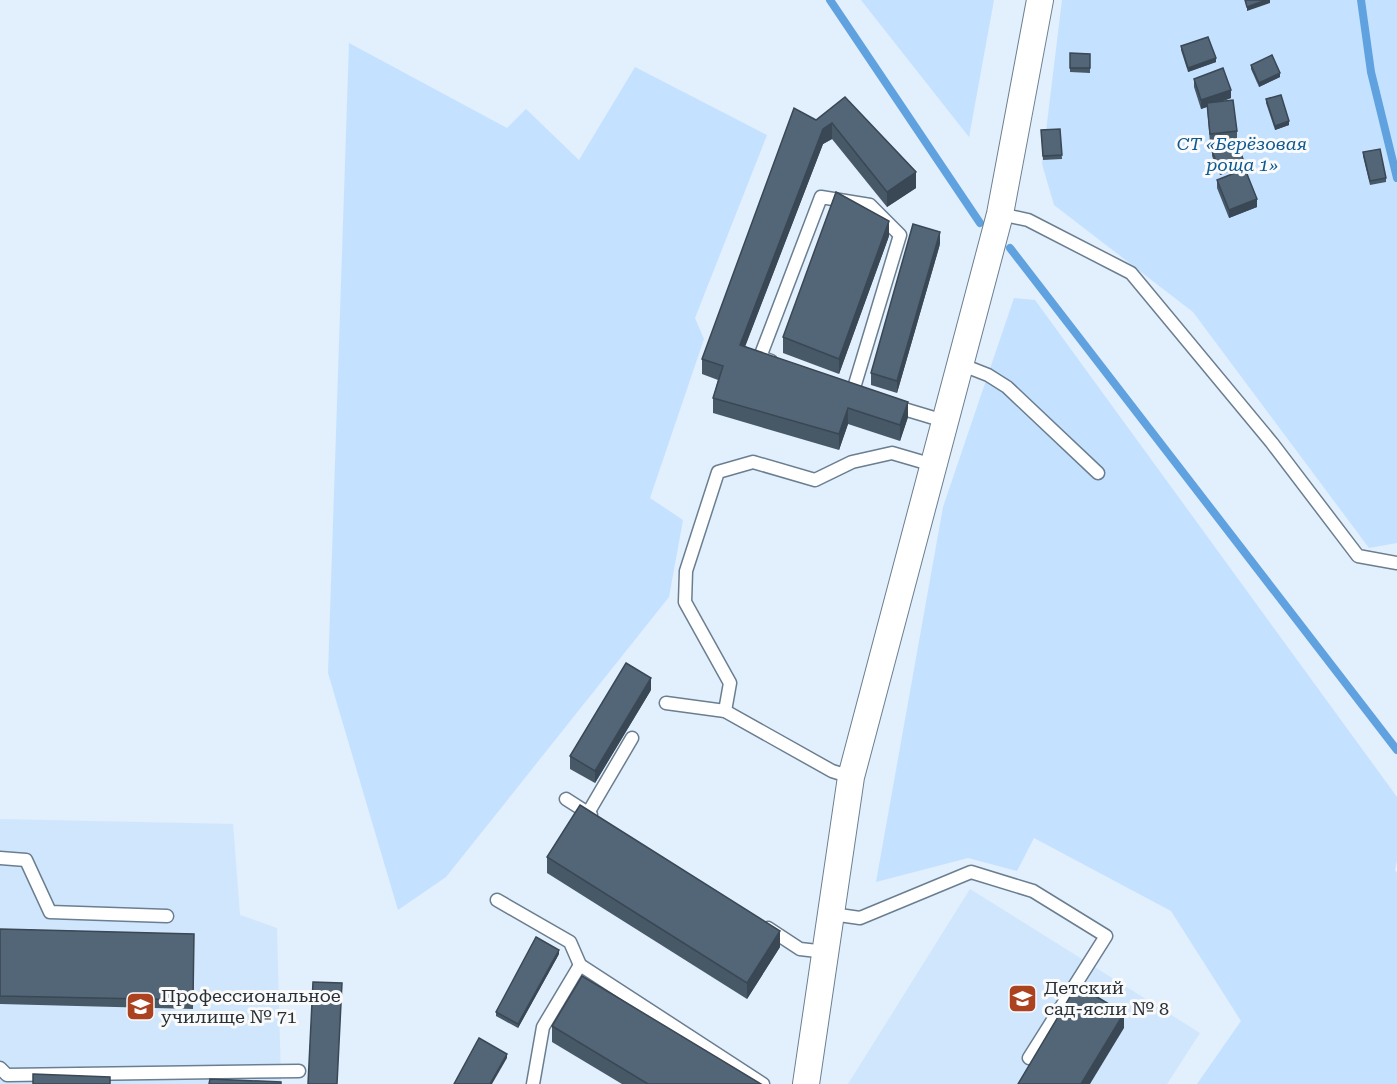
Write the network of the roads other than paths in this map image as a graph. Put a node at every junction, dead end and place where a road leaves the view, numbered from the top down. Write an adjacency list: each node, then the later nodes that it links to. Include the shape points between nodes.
1 (1040, 0): 2 (street)
2 (1000, 214): 4 (street); 10 (lane, via 1028,220 1131,273 1272,443 1358,556)
3 (781, 364): 5 (lane, via 760,357 821,197 870,205 900,235)
4 (960, 364): 7 (street); 9 (lane, via 1007,387)
5 (853, 391)
6 (884, 402): 7 (lane)
7 (944, 421): 8 (street)
8 (933, 465): 12 (lane, via 892,453 852,462 815,480 753,462 718,472 686,571 685,602 730,683); 14 (street)
9 (1098, 473)
10 (1397, 563)
11 (666, 703): 12 (lane)
12 (725, 711): 14 (lane, via 832,771)
13 (632, 738): 15 (lane, via 592,816)
14 (851, 777): 18 (street)
15 (566, 800)
16 (0, 858): 19 (lane, via 26,860 50,912)
17 (497, 900): 22 (lane, via 570,942)
18 (832, 914): 21 (street); 23 (lane, via 860,918 971,872 1033,891 1106,936)
19 (167, 916)
20 (762, 924): 21 (lane, via 800,949)
21 (826, 952): 28 (street)
22 (580, 965): 26 (lane, via 543,1027); 27 (lane)
23 (1029, 1058)
24 (299, 1071): 25 (lane)
25 (5, 1076)
26 (533, 1084)
27 (763, 1084)
28 (806, 1084)

